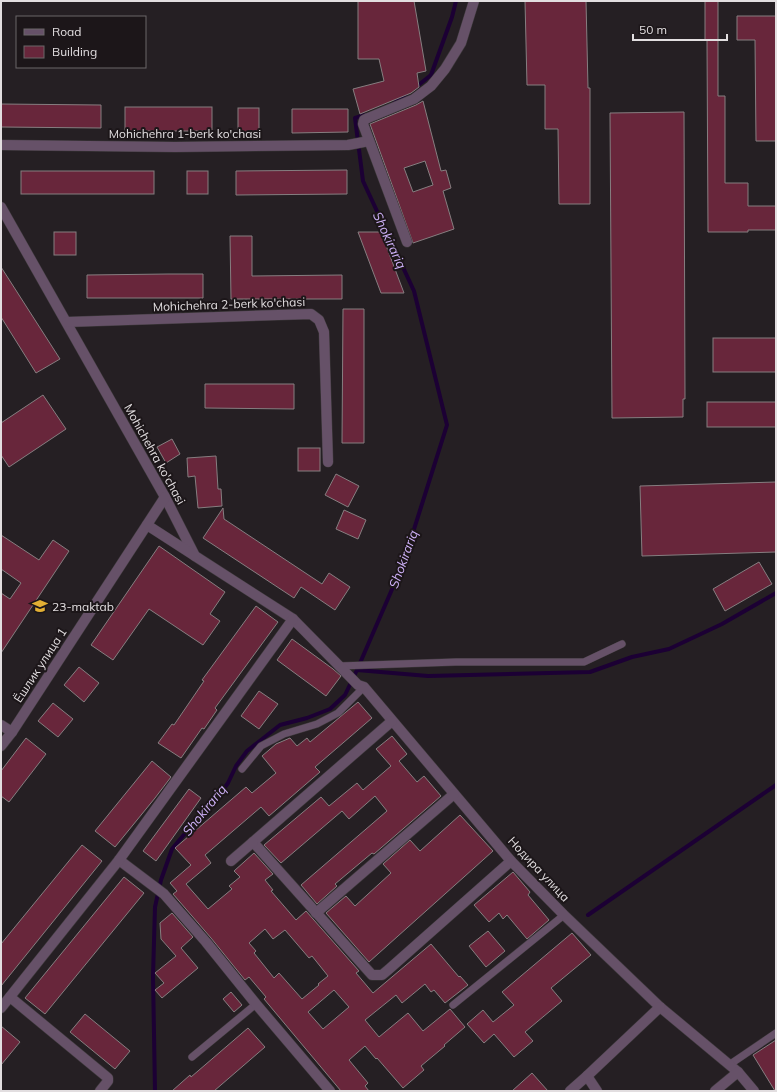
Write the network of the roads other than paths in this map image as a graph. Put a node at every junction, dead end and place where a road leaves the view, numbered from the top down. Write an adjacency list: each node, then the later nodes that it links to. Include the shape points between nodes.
1 (474, 1): 2 (street, via 461,43 445,69 431,86 414,99 364,120)
2 (369, 141): 3 (street, Mohichehra 1-berk ko'chasi, via 348,145 301,146); 5 (street)
3 (1, 146)
4 (1, 207): 6 (street, Mohichehra ko'chasi)
5 (407, 242)
6 (67, 322): 7 (street, Mohichehra 2-berk ko'chasi, via 312,314 319,320 324,332); 8 (street, Mohichehra ko'chasi)
7 (328, 462)
8 (165, 497): 9 (street, Ёшлик улица 1); 10 (street, Mohichehra ko'chasi)
9 (147, 525): 10 (street); 17 (street, Ёшлик улица 1)
10 (196, 556): 11 (street, Mohichehra ko'chasi)
11 (293, 619): 13 (street, Mohichehra ko'chasi); 22 (street)
12 (622, 644): 13 (lane, via 584,662)
13 (339, 666): 14 (street, Нодира улица)
14 (361, 686): 15 (street, Нодира улица); 19 (lane, via 338,713 261,746)
15 (392, 721): 20 (street, Нодира улица); 21 (street)
16 (1, 725): 17 (street)
17 (12, 732): 18 (street, Ёшлик улица 1)
18 (1, 746)
19 (242, 769)
20 (454, 794): 24 (street, Нодира улица); 25 (street)
21 (253, 842): 23 (street); 25 (street)
22 (119, 860): 27 (street); 28 (street, via 164,894)
23 (231, 861)
24 (512, 862): 25 (street, via 382,975 372,975); 26 (street, Нодира улица)
25 (316, 913)
26 (564, 915): 29 (lane); 30 (street, Нодира улица)
27 (10, 997): 31 (street); 37 (street, via 108,1078)
28 (256, 1004): 33 (lane); 38 (street)
29 (453, 1005)
30 (660, 1007): 34 (street, Нодира улица); 36 (street)
31 (1, 1008)
32 (776, 1033): 34 (lane)
33 (192, 1058)
34 (729, 1065): 35 (street, Нодира улица)
35 (738, 1072): 41 (street); 42 (street, Нодира улица)
36 (587, 1076): 39 (street); 40 (street)
37 (100, 1091)
38 (330, 1091)
39 (570, 1091)
40 (597, 1091)
41 (715, 1091)
42 (754, 1091)

